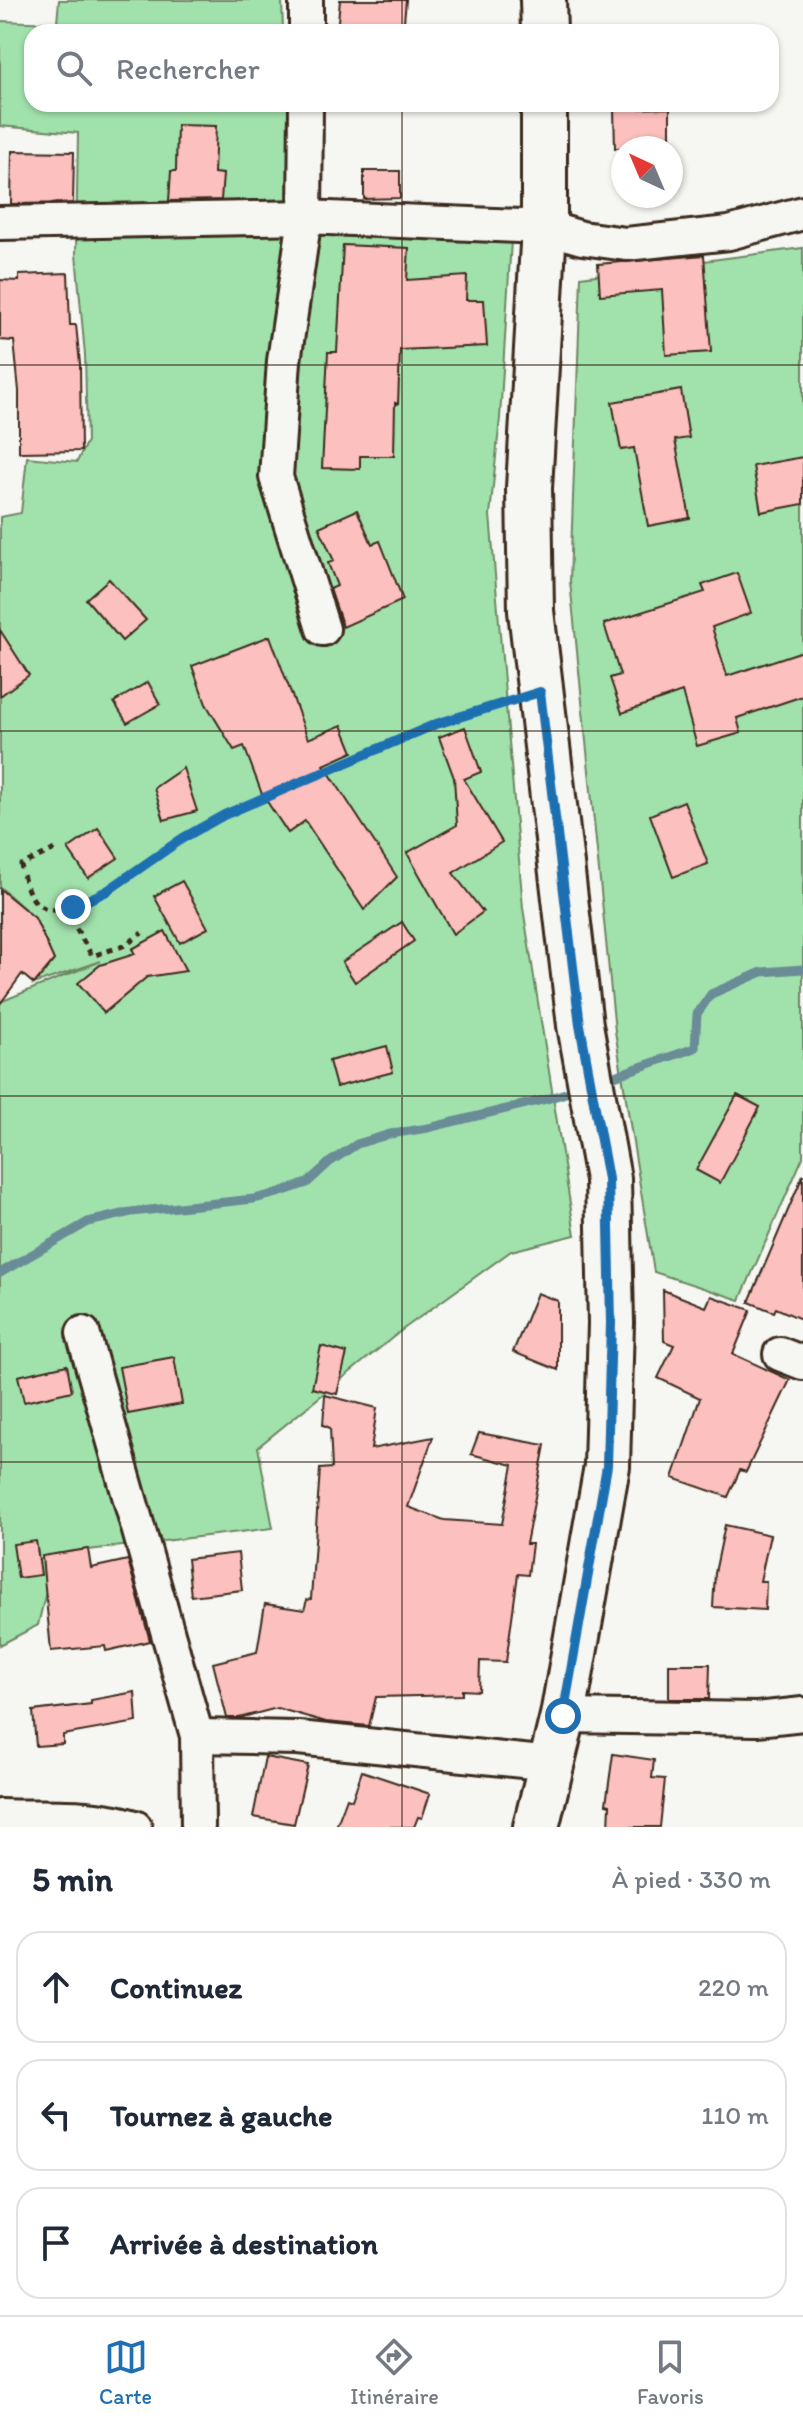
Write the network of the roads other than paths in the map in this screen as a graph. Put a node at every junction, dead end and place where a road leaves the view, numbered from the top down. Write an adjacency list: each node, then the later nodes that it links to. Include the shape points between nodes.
1 (306, 0): 3 (street)
2 (543, 0): 4 (main road)
3 (306, 24)
4 (544, 24)
5 (306, 112): 8 (street)
6 (544, 112): 10 (main road)
7 (803, 213): 10 (street, via 729,233 626,244)
8 (305, 217): 9 (street); 10 (street); 11 (street, via 284,361 276,477)
9 (0, 223)
10 (544, 227): 14 (main road, via 529,488 531,611 580,1025 608,1179 611,1323 607,1466)
11 (323, 629)
12 (83, 1333): 15 (street)
13 (803, 1714): 14 (street, via 757,1719)
14 (563, 1716): 16 (main road)
15 (197, 1736): 16 (street, via 298,1738); 19 (street)
16 (552, 1764): 20 (main road)
17 (0, 1816): 18 (street, via 85,1816)
18 (135, 1827)
19 (198, 1827)
20 (536, 1827)

